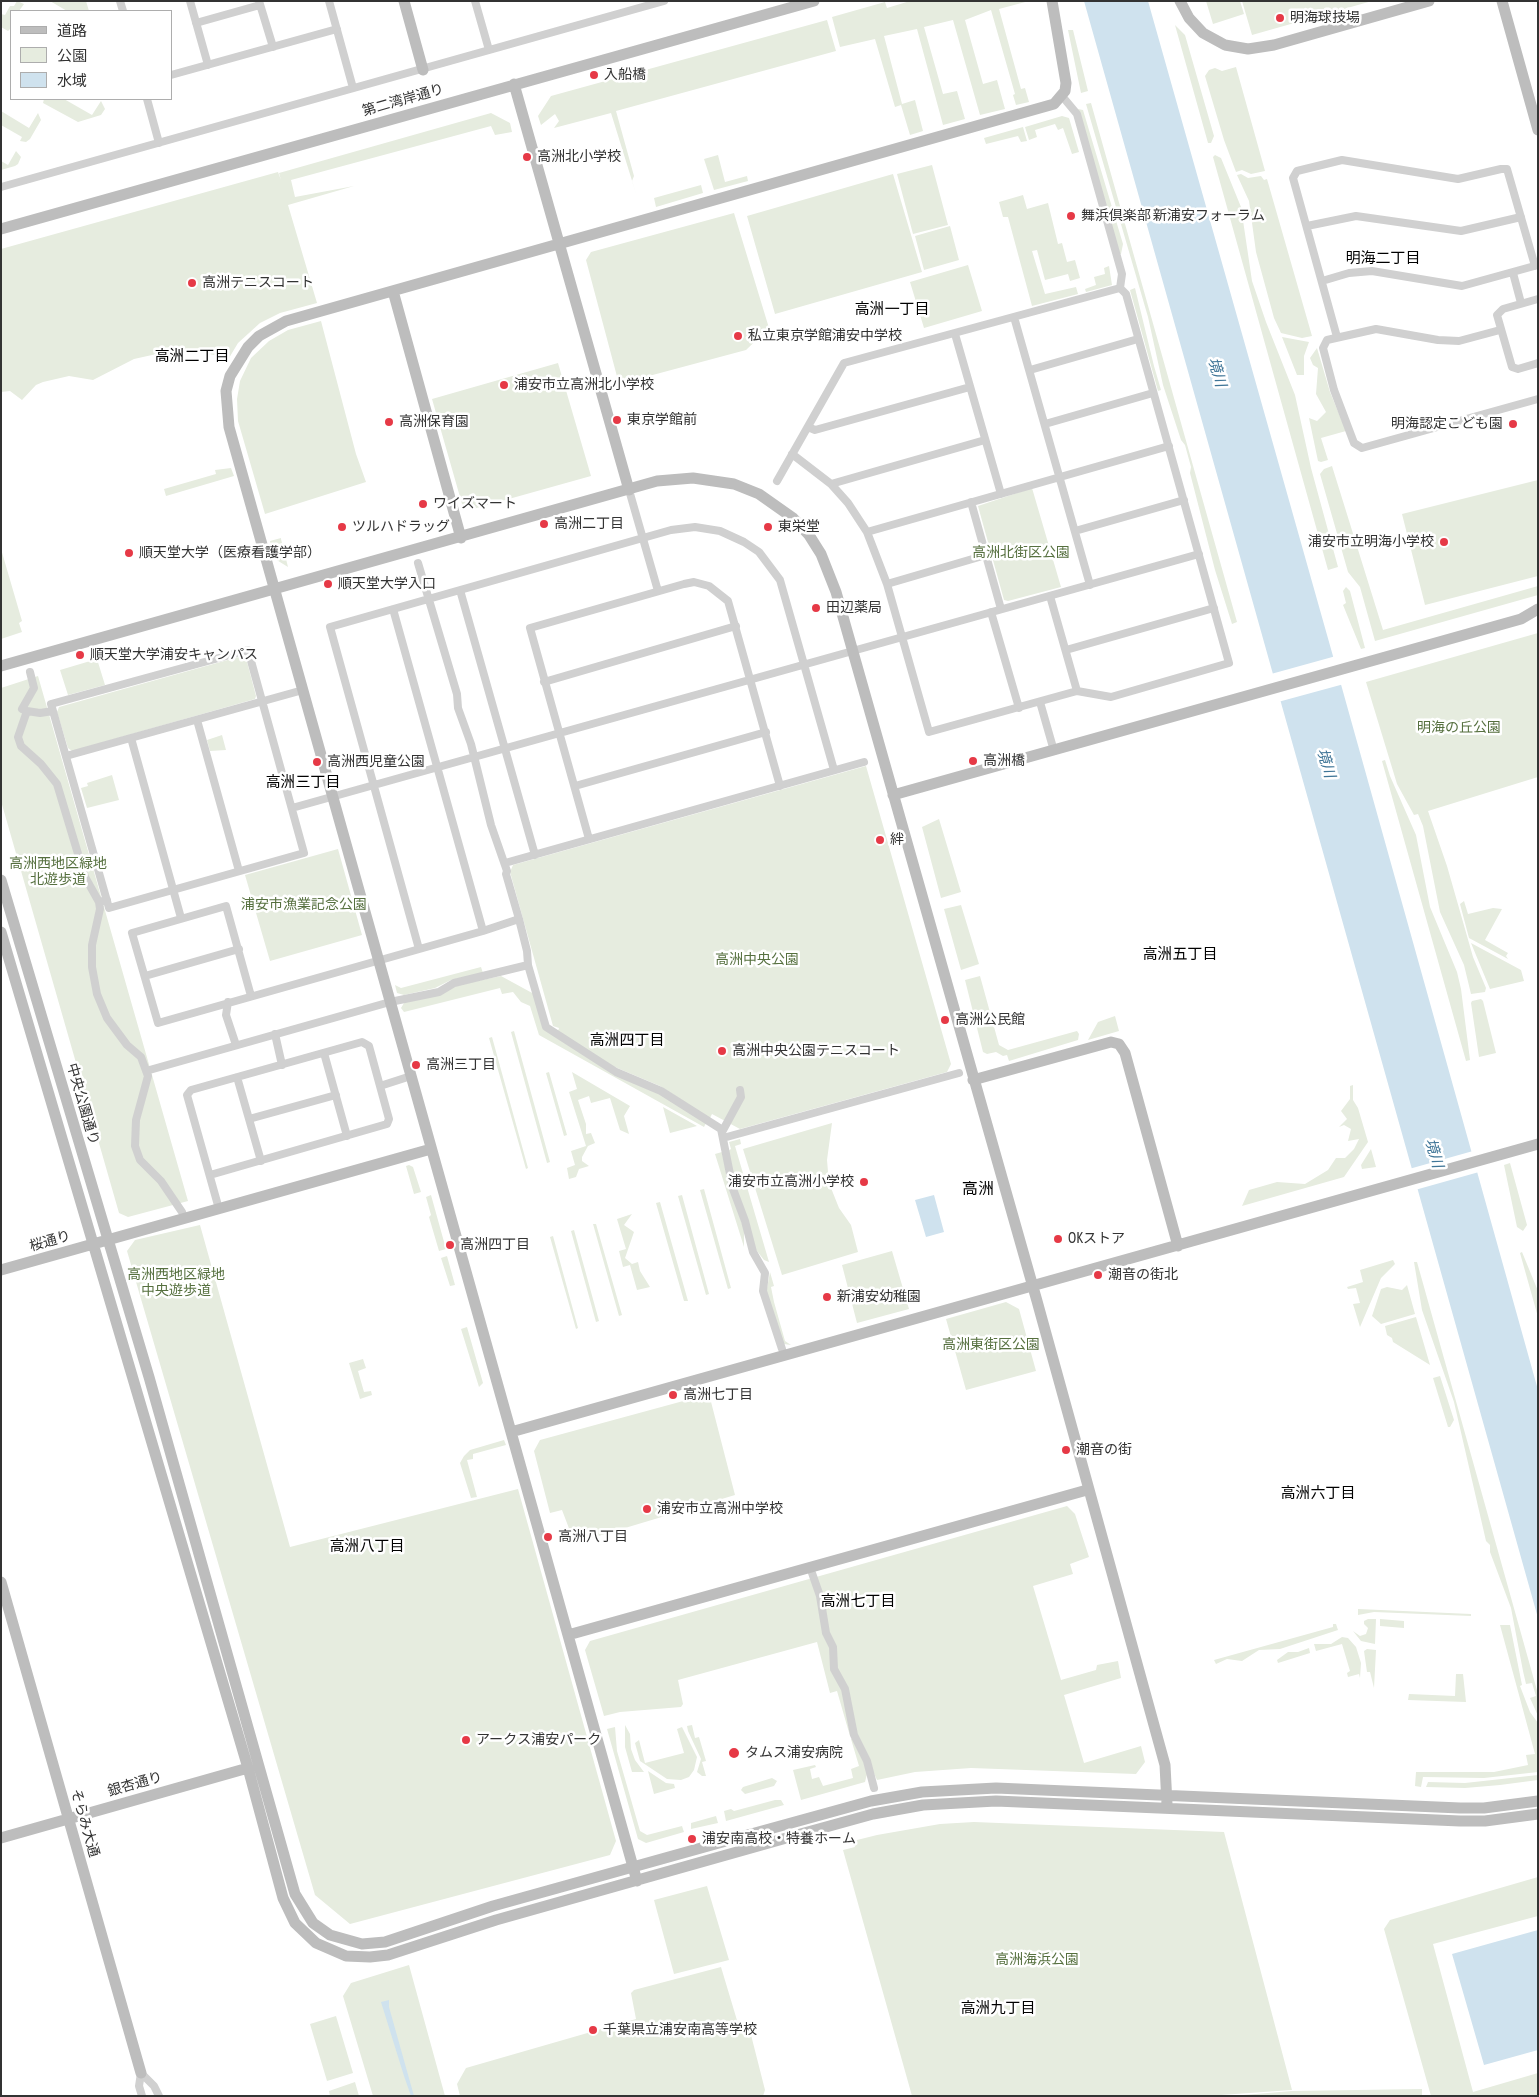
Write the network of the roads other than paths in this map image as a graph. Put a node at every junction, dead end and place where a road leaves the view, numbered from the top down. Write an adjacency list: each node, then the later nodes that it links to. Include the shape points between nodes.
1 (190, 1): 12 (street)
2 (329, 1): 13 (street)
3 (404, 1): 17 (street)
4 (475, 1): 15 (street)
5 (664, 1): 15 (street)
6 (814, 1): 19 (street, 第二湾岸通り)
7 (1052, 1): 21 (street, via 1066,74)
8 (1180, 1): 9 (street, via 1189,18 1203,33 1225,45 1248,49 1274,45)
9 (1428, 1)
10 (1502, 1): 23 (street)
11 (259, 3): 12 (street); 14 (street)
12 (196, 23): 16 (street)
13 (337, 29): 14 (street); 20 (street)
14 (273, 47): 16 (street)
15 (489, 50): 17 (street)
16 (208, 65): 18 (street)
17 (423, 70): 20 (street)
18 (172, 75)
19 (514, 84): 28 (street, 第二湾岸通り); 29 (street)
20 (353, 88): 24 (street)
21 (1062, 96): 29 (street, via 1046,108); 33 (street, via 1076,114 1122,274)
22 (147, 100): 24 (street)
23 (1538, 130)
24 (159, 144): 25 (street)
25 (1, 187)
26 (1521, 216): 27 (street, via 1460,231 1356,216); 27 (street, via 1507,170 1501,168 1453,178 1342,160 1293,174); 30 (street)
27 (1307, 226): 32 (street)
28 (1, 229)
29 (559, 245): 34 (street); 55 (street)
30 (1536, 266): 31 (street)
31 (1513, 273): 32 (street, via 1462,286 1372,271 1349,273); 36 (street)
32 (1322, 281): 40 (street)
33 (1120, 288): 37 (street); 41 (street, via 1126,294)
34 (392, 291): 61 (street); 68 (street, via 274,326 248,346 230,376 226,391 229,427)
35 (1538, 299): 36 (street)
36 (1521, 303): 38 (street, via 1500,311 1497,318)
37 (1014, 317): 39 (street); 43 (street)
38 (1500, 330): 40 (street, via 1459,341 1376,329); 42 (street, via 1512,367 1518,369)
39 (955, 334): 44 (street); 48 (street, via 844,363)
40 (1337, 337): 46 (street, via 1327,340 1323,348 1334,390 1358,447)
41 (1138, 340): 43 (street); 45 (street)
42 (1538, 363)
43 (1030, 370): 47 (street)
44 (970, 387): 48 (street, via 815,430); 49 (street)
45 (1153, 393): 47 (street); 50 (street)
46 (1538, 398)
47 (1045, 424): 52 (street)
48 (808, 427): 51 (street)
49 (985, 440): 54 (street); 56 (street)
50 (1168, 446): 52 (street); 57 (street)
51 (792, 454): 53 (street); 54 (street)
52 (1060, 477): 56 (street); 59 (street)
53 (777, 481)
54 (831, 484): 60 (street)
55 (628, 490): 61 (street); 62 (street); 83 (street, via 671,479 707,478 746,488 783,509 809,535 821,554)
56 (1001, 494): 58 (street)
57 (1184, 500): 59 (street); 63 (street)
58 (971, 502): 60 (street); 64 (street)
59 (1074, 531): 67 (street)
60 (867, 532): 66 (street)
61 (461, 538): 68 (street)
62 (642, 539): 69 (street); 70 (street); 84 (street, via 671,530 704,528 728,534 759,552 782,586)
63 (1198, 554): 67 (street); 73 (street)
64 (986, 555): 66 (street); 75 (street)
65 (418, 562): 72 (street)
66 (887, 584): 81 (street)
67 (1090, 585): 71 (street)
68 (275, 588): 85 (street); 89 (street)
69 (460, 590): 72 (street); 100 (street)
70 (658, 592): 80 (street, via 694,582 709,586 728,602); 88 (street, via 530,628)
71 (1050, 596): 75 (street); 82 (street)
72 (428, 599): 74 (street); 103 (street)
73 (1214, 608): 82 (street); 90 (street, via 1229,662 1111,697)
74 (392, 609): 105 (street); 107 (street, via 330,627)
75 (1001, 609): 77 (street)
76 (1538, 609): 78 (street)
77 (991, 612): 81 (street); 93 (street)
78 (1521, 619): 79 (street); 101 (street)
79 (1538, 619)
80 (736, 626): 87 (street); 88 (street)
81 (901, 638): 83 (street); 93 (street, via 929,732)
82 (1066, 650): 90 (street)
83 (853, 652): 84 (street); 110 (street)
84 (804, 665): 87 (street); 106 (street)
85 (1, 666)
86 (30, 672): 94 (street, via 34,688 22,709)
87 (750, 680): 97 (street); 98 (street)
88 (544, 682): 98 (street)
89 (303, 690): 91 (street); 111 (street)
90 (1077, 691): 92 (street)
91 (263, 702): 95 (street, via 248,650 51,704); 96 (street); 112 (street)
92 (1040, 702): 93 (street); 101 (street)
93 (1019, 708)
94 (27, 711): 95 (street); 119 (street, via 19,731 21,746 57,784 85,877)
95 (53, 711): 102 (street)
96 (197, 720): 99 (street); 116 (street)
97 (766, 732): 108 (street); 109 (street)
98 (560, 733): 100 (street); 108 (street)
99 (130, 738): 102 (street); 118 (street)
100 (504, 749): 103 (street); 114 (street)
101 (1054, 751): 110 (street)
102 (66, 756): 119 (street)
103 (473, 757): 105 (street); 115 (street)
104 (864, 762): 106 (street)
105 (437, 768): 107 (street); 122 (street)
106 (834, 770): 109 (street)
107 (373, 786): 111 (street); 125 (street)
108 (575, 786): 113 (street)
109 (780, 786): 113 (street)
110 (894, 795): 140 (street)
111 (333, 796): 112 (street); 126 (street)
112 (292, 808): 116 (street, via 304,853)
113 (589, 839): 114 (street)
114 (532, 855): 115 (street)
115 (505, 863): 121 (street)
116 (239, 871): 118 (street)
117 (1, 880): 153 (street, 中央公園通り)
118 (174, 889): 119 (street, via 109,908); 120 (street)
119 (103, 901): 136 (street, via 92,945 97,994 107,1018 126,1045 141,1057)
120 (181, 918): 124 (street, via 226,906); 128 (street, via 132,933)
121 (519, 919): 122 (street); 127 (street)
122 (487, 930): 125 (street)
123 (1, 932): 154 (street)
124 (238, 949): 128 (street); 129 (street)
125 (419, 949): 126 (street)
126 (379, 960): 129 (street); 131 (street)
127 (528, 965): 131 (street, via 454,983 439,992); 145 (street, via 546,1027 616,1072 660,1090 721,1129)
128 (145, 976): 130 (street, via 158,1023)
129 (251, 996): 130 (street)
130 (228, 1002): 133 (street, via 226,1015)
131 (390, 1002): 132 (street); 138 (street)
132 (275, 1034): 133 (street); 135 (street)
133 (236, 1045): 136 (street)
134 (324, 1053): 135 (street); 141 (street, via 362,1042 369,1046); 143 (street)
135 (282, 1065): 139 (street)
136 (146, 1071): 152 (street, via 148,1076 136,1120 134,1146 140,1160 161,1181)
137 (959, 1073): 145 (street)
138 (411, 1076): 141 (street); 148 (street)
139 (237, 1077): 144 (street); 150 (street, via 191,1090 188,1095)
140 (973, 1080): 155 (street, via 1111,1042 1119,1044); 157 (street)
141 (380, 1086): 146 (street, via 389,1119 387,1124)
142 (740, 1090): 145 (street, via 741,1097)
143 (336, 1095): 144 (street); 146 (street)
144 (249, 1119): 149 (street)
145 (722, 1135): 158 (street, via 733,1189 753,1252 765,1273 763,1291)
146 (347, 1136): 149 (street)
147 (1538, 1144): 155 (street)
148 (431, 1149): 151 (street, 桜通り); 159 (street)
149 (261, 1161): 150 (street)
150 (210, 1176): 151 (street)
151 (219, 1209): 153 (street, 桜通り)
152 (182, 1212)
153 (107, 1240): 154 (street, 桜通り); 172 (street, 中央公園通り, via 293,1887 313,1922 340,1940 362,1944 385,1942 493,1906)
154 (92, 1244): 156 (street, 桜通り); 164 (street)
155 (1178, 1246): 157 (street)
156 (1, 1270)
157 (1033, 1286): 159 (street); 160 (street)
158 (782, 1349)
159 (511, 1432): 163 (street)
160 (1087, 1490): 163 (street); 166 (street, via 1165,1765)
161 (812, 1573): 165 (street, via 820,1596 826,1633 833,1647 834,1669 845,1688 854,1735 868,1761)
162 (1, 1582): 170 (street, そらみ大通)
163 (568, 1635): 172 (street)
164 (248, 1768): 170 (street, 銀杏通り); 173 (street, via 288,1911 304,1934 346,1956 370,1958 388,1955)
165 (874, 1788)
166 (1167, 1796): 167 (street, 中央公園通り, via 1460,1808); 168 (street); 172 (street, 中央公園通り, via 996,1788 922,1792 871,1801)
167 (1538, 1801)
168 (1167, 1808): 169 (street, via 1460,1821); 173 (street, via 996,1802 922,1805 873,1814)
169 (1538, 1814)
170 (68, 1819): 171 (street, 銀杏通り); 174 (street, そらみ大通)
171 (1, 1838)
172 (633, 1867): 173 (street)
173 (637, 1880)
174 (142, 2073): 175 (street, via 139,2086); 176 (street)
175 (142, 2096)
176 (159, 2096)

